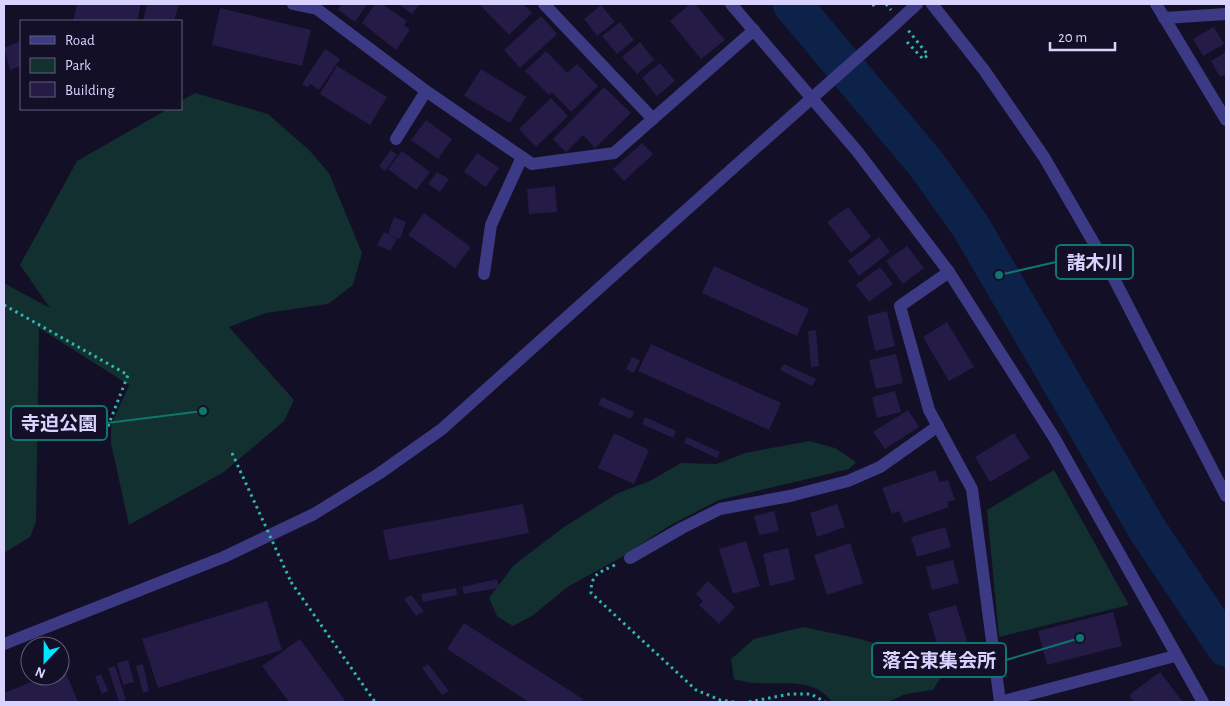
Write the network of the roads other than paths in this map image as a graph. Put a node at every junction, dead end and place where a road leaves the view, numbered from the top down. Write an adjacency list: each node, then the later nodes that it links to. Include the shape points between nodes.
1 (294, 4): 7 (street)
2 (544, 4): 12 (street)
3 (731, 4): 10 (street)
4 (917, 4): 21 (street, bridge, via 898,26 732,169 442,429 380,473 314,514 224,557)
5 (932, 4): 19 (street, via 984,70 1044,158 1109,270)
6 (1156, 4): 9 (street)
7 (320, 6): 11 (street)
8 (1226, 14): 9 (street)
9 (1164, 18): 13 (street)
10 (754, 30): 12 (street); 16 (street, via 857,152)
11 (426, 91): 14 (street); 15 (street)
12 (653, 119): 15 (street, via 614,154 532,164)
13 (1226, 120)
14 (396, 139)
15 (522, 157): 17 (street, via 491,225)
16 (949, 272): 18 (street, via 900,306 929,410); 22 (street, via 1055,438)
17 (484, 274)
18 (938, 426): 20 (street, via 880,467 848,481 720,509); 23 (street, via 972,489)
19 (1226, 496)
20 (630, 558)
21 (4, 644)
22 (1175, 656): 23 (street); 24 (street)
23 (1000, 702)
24 (1203, 702)

